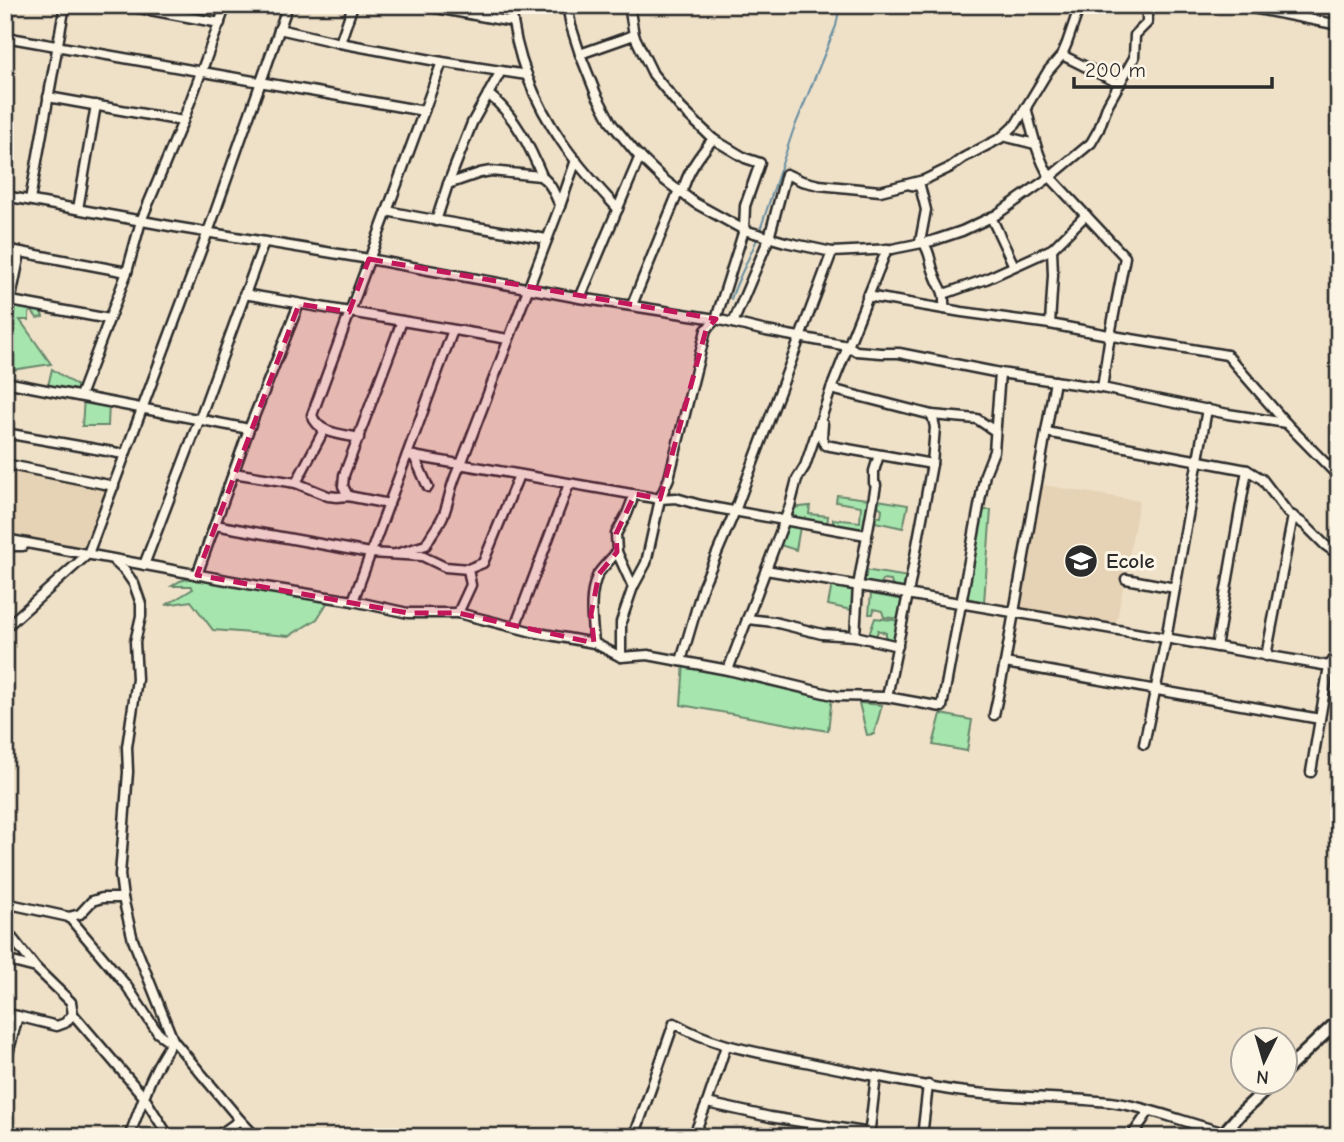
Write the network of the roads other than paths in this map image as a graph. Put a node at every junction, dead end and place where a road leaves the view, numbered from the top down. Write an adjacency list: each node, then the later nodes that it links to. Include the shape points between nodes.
1 (9, 5): 18 (street)
2 (65, 5): 23 (street)
3 (123, 5): 16 (street)
4 (226, 5): 16 (street)
5 (288, 5): 19 (street)
6 (353, 5): 22 (street)
7 (420, 5): 15 (street)
8 (511, 5): 15 (street)
9 (567, 5): 24 (street)
10 (629, 5): 20 (street)
11 (1080, 5): 25 (street)
12 (1147, 5): 31 (street, via 1147,23 1135,35 1134,58)
13 (1237, 5): 17 (street)
14 (1339, 10): 17 (street)
15 (513, 22): 29 (street)
16 (220, 23): 28 (street)
17 (1337, 25)
18 (5, 27)
19 (279, 29): 22 (street); 30 (street)
20 (634, 35): 24 (street); 39 (street, via 653,74)
21 (5, 37): 23 (street)
22 (340, 43): 26 (street)
23 (57, 47): 28 (street); 33 (street)
24 (580, 54): 41 (street, via 612,124)
25 (1062, 55): 31 (street); 35 (street)
26 (442, 62): 27 (street); 36 (street)
27 (501, 71): 29 (street); 32 (street)
28 (201, 72): 30 (street); 37 (street)
29 (527, 75): 42 (street, via 542,109)
30 (261, 82): 36 (street); 59 (street)
31 (1120, 84): 43 (street, via 1091,143)
32 (488, 94): 44 (street, via 518,127); 45 (street)
33 (48, 97): 34 (street); 49 (street)
34 (96, 106): 37 (street); 51 (street)
35 (1026, 107): 38 (street); 40 (street)
36 (424, 111): 53 (street)
37 (183, 121): 56 (street)
38 (1003, 136): 40 (street); 46 (street)
39 (713, 139): 47 (street); 58 (street, via 760,163 745,206)
40 (1035, 144): 43 (street)
41 (640, 156): 47 (street); 52 (street)
42 (576, 160): 50 (street); 52 (street)
43 (1050, 177): 54 (street); 55 (street)
44 (542, 178): 45 (street, via 491,171); 50 (street)
45 (448, 184): 57 (street)
46 (910, 185): 60 (street, via 867,191 819,185 786,173); 63 (street, via 920,186 926,210)
47 (680, 192): 58 (street); 79 (street)
48 (5, 196): 49 (street)
49 (30, 200): 51 (street)
50 (560, 206): 61 (street)
51 (78, 209): 56 (street)
52 (618, 209): 76 (street)
53 (387, 211): 57 (street); 69 (street)
54 (1086, 215): 66 (street); 89 (street, via 1125,257)
55 (991, 217): 63 (street); 70 (street)
56 (141, 221): 59 (street); 71 (street)
57 (436, 221): 61 (street)
58 (744, 230): 60 (street); 83 (street)
59 (208, 232): 62 (street); 99 (street)
60 (769, 238): 67 (street); 85 (street)
61 (546, 239): 72 (street)
62 (264, 242): 69 (street); 73 (street)
63 (922, 242): 65 (street); 74 (street)
64 (5, 249): 68 (street)
65 (887, 249): 67 (street); 75 (street)
66 (1052, 249): 70 (street); 86 (street)
67 (832, 252): 90 (street)
68 (20, 253): 71 (street); 77 (street)
69 (369, 259): 72 (street); 81 (street)
70 (1014, 266): 74 (street)
71 (127, 272): 82 (street)
72 (527, 289): 76 (street); 91 (street)
73 (244, 294): 78 (street); 103 (street)
74 (944, 294): 80 (street)
75 (867, 296): 80 (street); 92 (street)
76 (580, 298): 79 (street)
77 (11, 301): 82 (street); 87 (street)
78 (299, 304): 81 (street); 105 (street)
79 (632, 305): 83 (street)
80 (944, 309): 86 (street)
81 (349, 312): 84 (street); 106 (street, via 312,415)
82 (109, 319): 98 (street)
83 (716, 319): 85 (street); 131 (street, via 706,330)
84 (401, 321): 88 (street); 110 (street)
85 (733, 323): 90 (street)
86 (1050, 324): 89 (street)
87 (5, 328)
88 (453, 330): 91 (street); 112 (street)
89 (1110, 335): 96 (street); 104 (street, via 1227,355)
90 (800, 336): 92 (street); 133 (street)
91 (508, 339): 117 (street)
92 (848, 346): 93 (street, via 856,351 899,353); 97 (street)
93 (1000, 373): 95 (street); 107 (street)
94 (5, 382): 98 (street)
95 (1055, 382): 96 (street); 108 (street)
96 (1102, 388): 101 (street)
97 (831, 389): 100 (street); 102 (street)
98 (80, 396): 99 (street)
99 (142, 407): 103 (street); 111 (street)
100 (825, 409): 113 (street, via 825,445); 135 (street)
101 (1207, 409): 104 (street); 115 (street)
102 (932, 415): 107 (street, via 977,419); 118 (street)
103 (200, 418): 105 (street); 147 (street)
104 (1286, 423): 124 (street)
105 (249, 429): 122 (street)
106 (324, 430): 110 (street); 125 (street)
107 (995, 431): 157 (street)
108 (1046, 432): 115 (street); 159 (street)
109 (5, 433): 111 (street)
110 (359, 438): 130 (street, via 344,475)
111 (124, 454): 127 (street)
112 (411, 455): 114 (street); 119 (street); 132 (street)
113 (879, 455): 118 (street); 137 (street)
114 (438, 460): 117 (street); 119 (street)
115 (1198, 460): 121 (street); 154 (street)
116 (5, 464): 127 (street)
117 (461, 464): 123 (street); 144 (street, via 444,514 426,545)
118 (932, 464): 155 (street)
119 (419, 465): 120 (street); 128 (street)
120 (408, 468)
121 (1247, 470): 134 (street, via 1262,479); 167 (street)
122 (233, 473): 125 (street); 136 (street)
123 (519, 475): 126 (street); 148 (street, via 483,563)
124 (1339, 477)
125 (296, 483): 130 (street, via 328,496)
126 (569, 484): 129 (street); 161 (street)
127 (114, 485): 143 (street)
128 (428, 487)
129 (633, 494): 131 (street); 141 (street, via 615,534)
130 (348, 496): 132 (street)
131 (660, 499): 133 (street, via 676,498); 153 (street, via 646,563)
132 (389, 504): 142 (street)
133 (735, 511): 135 (street); 171 (street, via 703,586)
134 (1293, 516): 145 (street); 169 (street)
135 (784, 520): 137 (street); 149 (street)
136 (215, 525): 142 (street); 150 (street)
137 (866, 535): 152 (street)
138 (5, 539): 140 (street)
139 (5, 546): 140 (street)
140 (47, 547): 143 (street)
141 (617, 552): 153 (street); 165 (street, via 599,573 594,589)
142 (370, 553): 144 (street); 156 (street)
143 (88, 554): 146 (street); 162 (street)
144 (396, 554): 148 (street)
145 (1339, 555)
146 (111, 559): 147 (street); 181 (street, via 134,584 141,604 127,747 120,876)
147 (144, 565): 150 (street)
148 (468, 569): 158 (street, via 471,585)
149 (766, 570): 152 (street); 160 (street)
150 (198, 575): 156 (street)
151 (1126, 579): 154 (street)
152 (858, 586): 155 (street); 163 (street)
153 (634, 587): 170 (street, via 621,622)
154 (1175, 588): 164 (street)
155 (908, 594): 157 (street); 166 (street)
156 (353, 601): 158 (street, via 408,613)
157 (960, 603): 159 (street); 176 (street, via 942,707)
158 (458, 613): 161 (street)
159 (1013, 613): 164 (street); 172 (street)
160 (747, 619): 163 (street); 174 (street)
161 (515, 627): 165 (street)
162 (5, 628)
163 (855, 636): 166 (street)
164 (1166, 639): 167 (street); 175 (street)
165 (594, 643): 170 (street)
166 (898, 646): 176 (street)
167 (1216, 647): 169 (street)
168 (1339, 652): 173 (street)
169 (1266, 656): 173 (street)
170 (621, 657): 171 (street, via 648,655)
171 (681, 661): 174 (street)
172 (1005, 663): 175 (street); 177 (street)
173 (1329, 666): 178 (street)
174 (728, 670): 176 (street, via 837,696)
175 (1155, 690): 178 (street); 179 (street)
176 (887, 697)
177 (994, 715)
178 (1320, 719): 180 (street)
179 (1143, 744)
180 (1311, 772)
181 (123, 898): 183 (street, via 92,901 80,914); 191 (street, via 132,940)
182 (5, 903): 183 (street)
183 (69, 917): 191 (street, via 126,985 158,1033)
184 (5, 929): 186 (street)
185 (5, 960): 186 (street)
186 (36, 968): 188 (street, via 71,1002)
187 (5, 1013): 189 (street)
188 (74, 1014): 189 (street, via 57,1026); 198 (street)
189 (18, 1016): 194 (street)
190 (1339, 1020): 193 (street)
191 (173, 1042): 198 (street, via 152,1074); 201 (street)
192 (726, 1046): 195 (street); 199 (street); 209 (street, via 674,1023)
193 (1298, 1059)
194 (5, 1065)
195 (876, 1076): 196 (street); 203 (street)
196 (928, 1086): 200 (street, via 1112,1102); 212 (street)
197 (1259, 1096): 204 (street)
198 (144, 1097): 205 (street); 206 (street)
199 (707, 1104): 202 (street); 210 (street)
200 (1149, 1111): 204 (street); 213 (street)
201 (240, 1120): 207 (street); 208 (street)
202 (820, 1126): 203 (street); 211 (street)
203 (869, 1135)
204 (1222, 1135): 214 (street)
205 (129, 1137)
206 (169, 1137)
207 (216, 1137)
208 (256, 1137)
209 (634, 1137)
210 (692, 1137)
211 (817, 1137)
212 (922, 1137)
213 (1131, 1137)
214 (1244, 1137)

